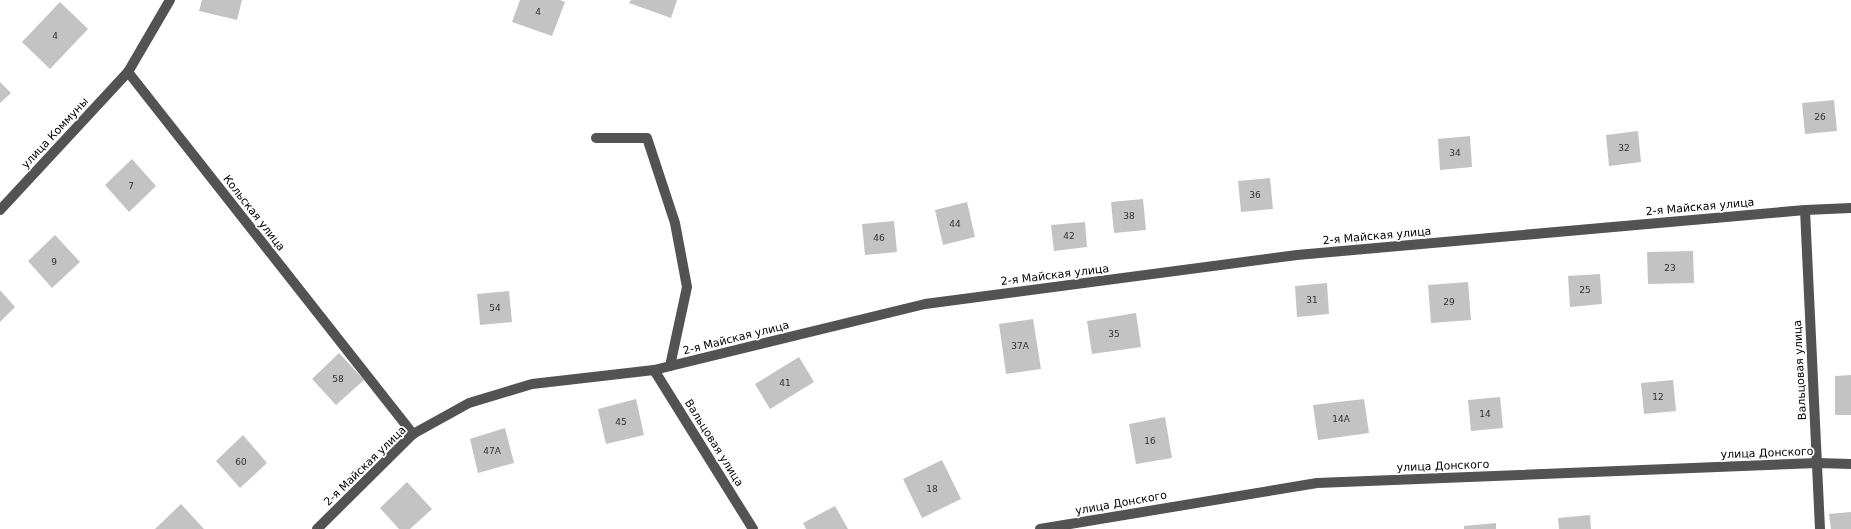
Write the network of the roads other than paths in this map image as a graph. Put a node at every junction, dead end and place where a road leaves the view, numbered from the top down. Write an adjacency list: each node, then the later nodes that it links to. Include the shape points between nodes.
1 (170, 0): 2 (street)
2 (128, 72): 5 (street, улица Коммуны); 9 (street, Кольская улица)
3 (596, 138): 7 (street, via 647,138 668,202 675,224 687,287)
4 (1851, 208): 6 (street, 2-я Майская улица)
5 (0, 210)
6 (1805, 210): 7 (street, 2-я Майская улица, via 1297,255 925,304); 10 (street, Вальцовая улица)
7 (670, 366): 8 (street, 2-я Майская улица)
8 (654, 370): 9 (street, 2-я Майская улица, via 532,384 469,403); 13 (street, Вальцовая улица)
9 (413, 434): 12 (street, 2-я Майская улица)
10 (1817, 463): 11 (street, улица Донского); 14 (street, улица Донского, via 1316,483); 15 (street, Вальцовая улица)
11 (1851, 464)
12 (317, 529)
13 (753, 529)
14 (1040, 529)
15 (1820, 529)

